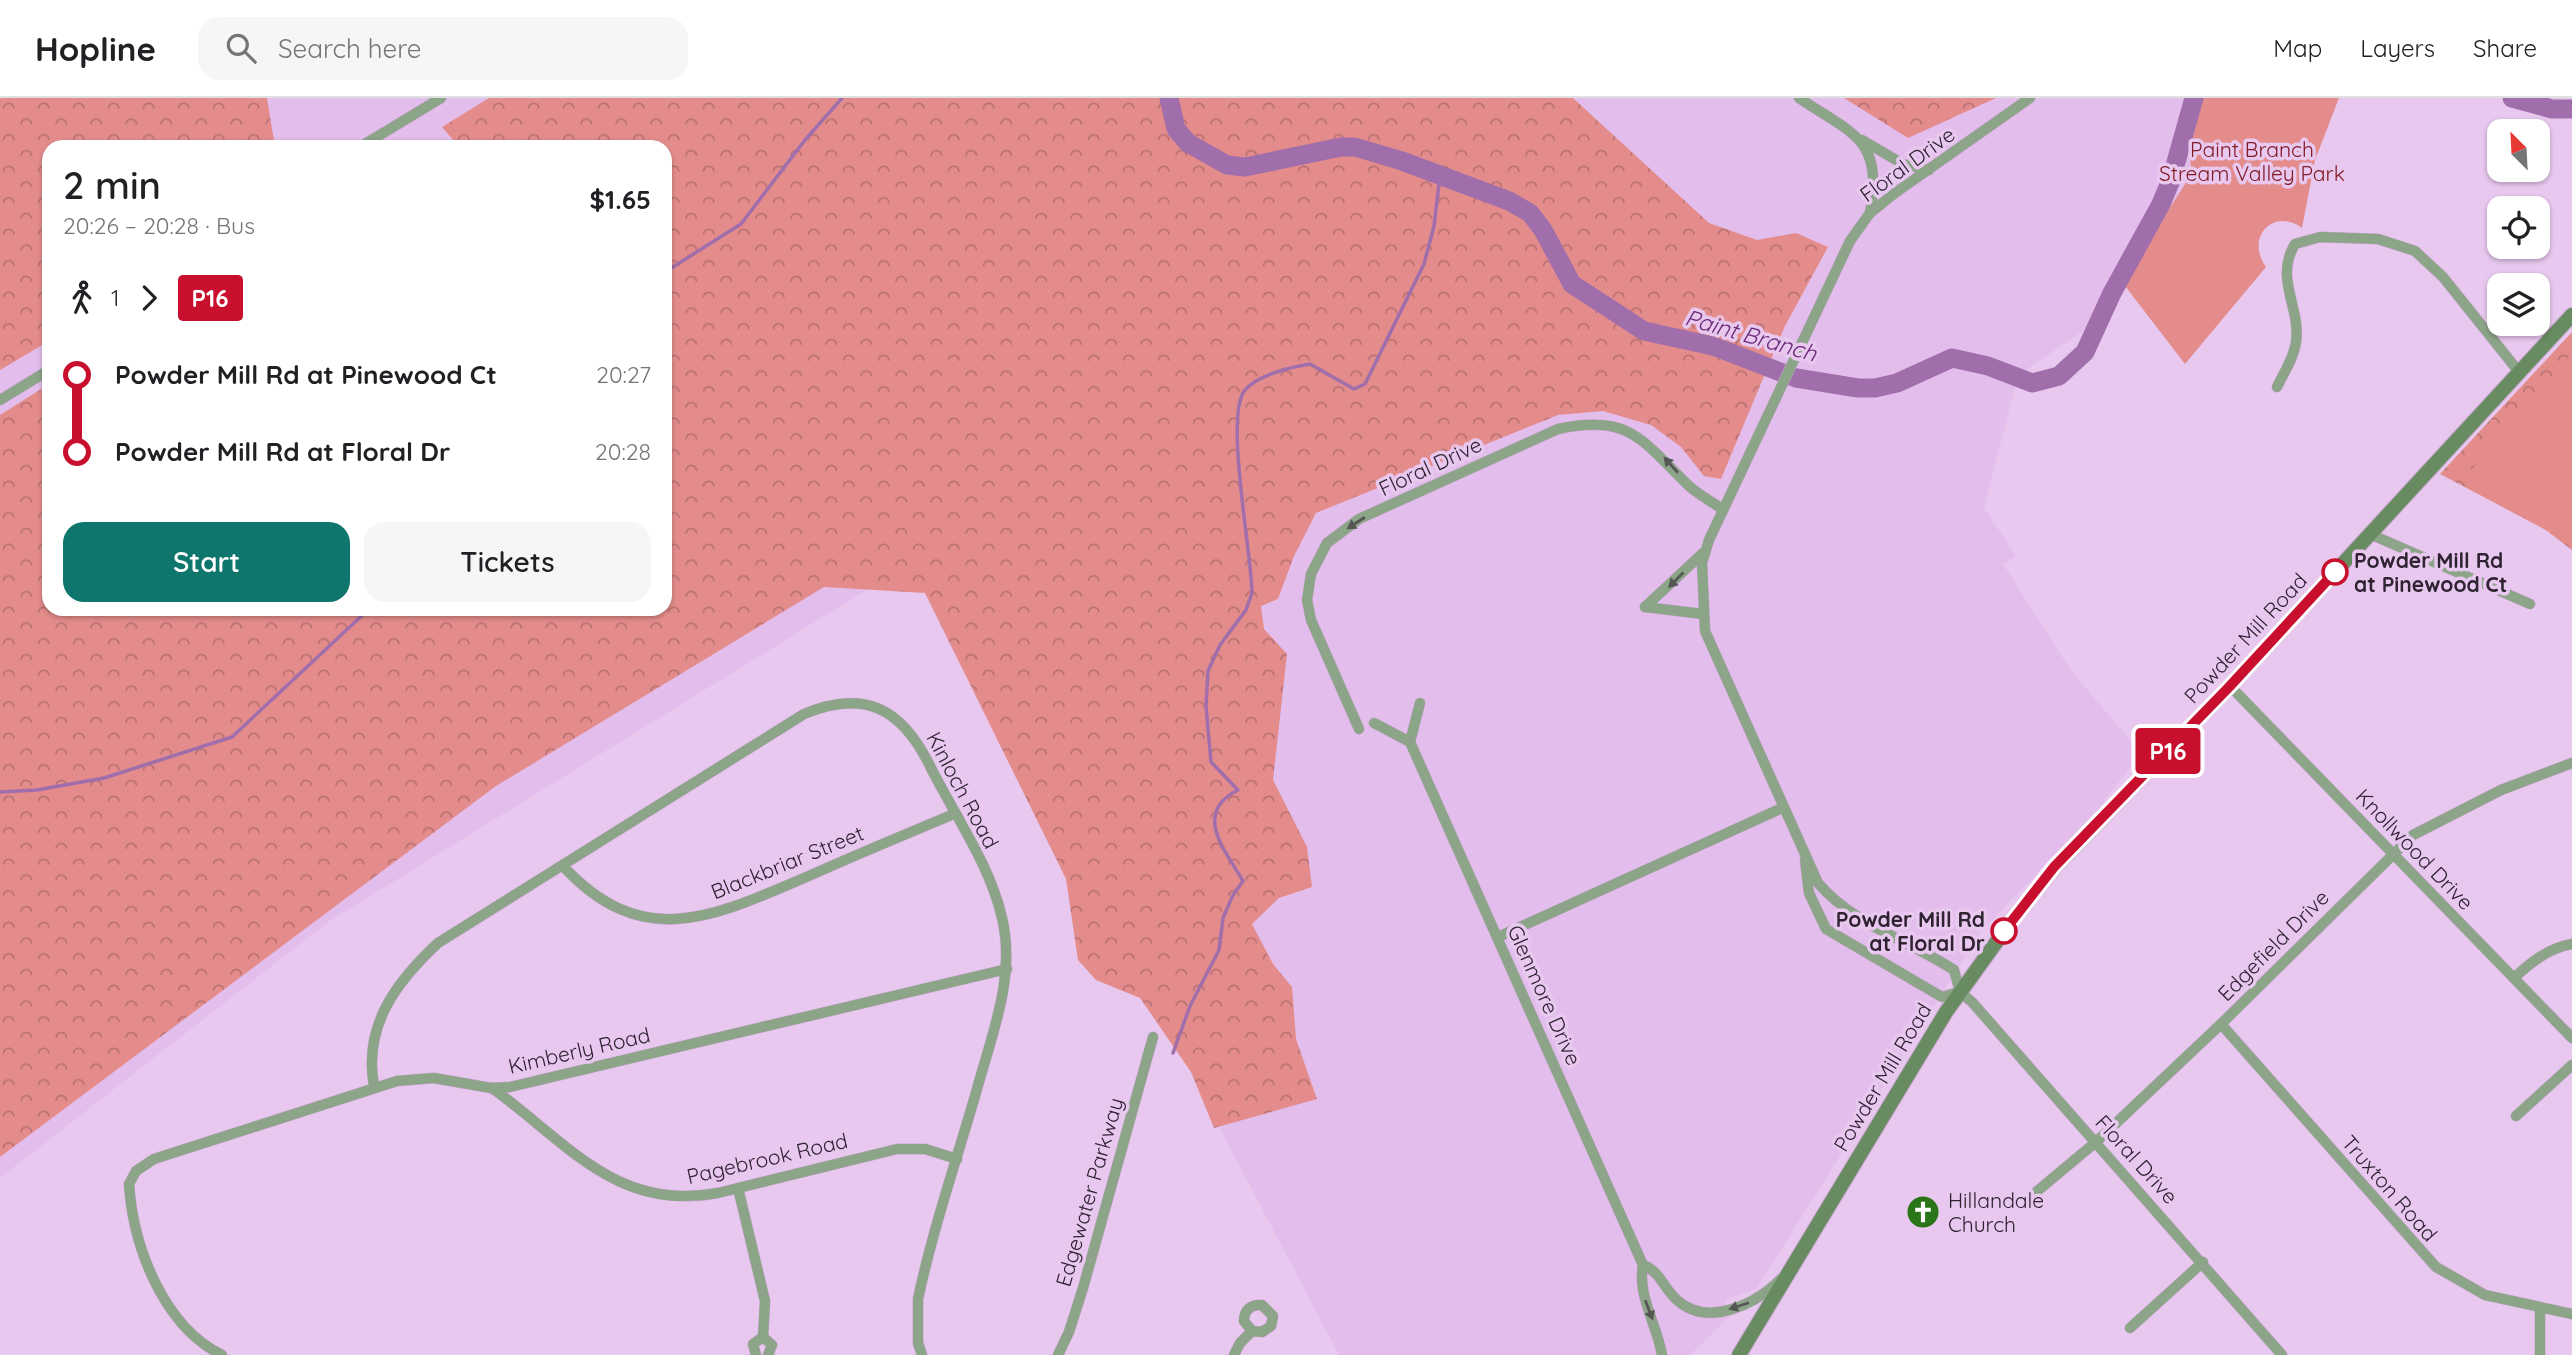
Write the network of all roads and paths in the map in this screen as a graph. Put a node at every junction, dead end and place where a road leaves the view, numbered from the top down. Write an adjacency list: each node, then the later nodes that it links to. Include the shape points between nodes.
1 (441, 98): 4 (street)
2 (1798, 98): 5 (street)
3 (2030, 98): 6 (street, Floral Drive)
4 (372, 140)
5 (1861, 140): 6 (street, via 1903,164); 7 (street, via 1875,172)
6 (1929, 170): 7 (street, Floral Drive)
7 (1870, 213): 13 (street, Floral Drive, via 1850,241)
8 (2572, 315): 9 (main road, Powder Mill Road)
9 (2519, 372): 11 (street, via 2443,277 2415,251 2378,239 2320,237 2295,244 2286,266 2297,339); 14 (main road, Powder Mill Road)
10 (42, 374): 12 (street)
11 (2277, 387)
12 (0, 400)
13 (1722, 509): 15 (street, Floral Drive); 21 (street, Floral Drive, one-way to 21, via 1689,486 1636,435 1617,426 1592,424 1558,429 1359,519 1327,543 1311,574 1307,600 1311,620)
14 (2370, 534): 16 (street); 18 (main road, Powder Mill Road)
15 (1706, 550): 17 (street, Floral Drive); 17 (street, one-way to 17, via 1645,607)
16 (2530, 604)
17 (1703, 614): 24 (street, Floral Drive, via 1704,631)
18 (2230, 686): 26 (street, Knollwood Drive); 33 (main road, Powder Mill Road, via 2054,867)
19 (1420, 703): 22 (street)
20 (1374, 723): 22 (street)
21 (1359, 729)
22 (1410, 742): 29 (street, Glenmore Drive)
23 (2572, 764): 26 (street, Edgefield Drive, via 2475,802 2413,835)
24 (1782, 808): 27 (street, Floral Drive); 29 (street)
25 (954, 814): 28 (street, Blackbriar Street, via 741,904 691,918 660,919 622,911 595,897); 28 (street, Kinloch Road, via 906,727 876,707 843,702 804,713); 31 (street, Kinloch Road, via 999,905)
26 (2392, 853): 32 (street, Knollwood Drive); 34 (street, Edgefield Drive)
27 (1806, 858): 33 (street, Floral Drive, via 1829,896 1954,970); 33 (street, Floral Drive, via 1809,893 1826,929 1942,997)
28 (563, 866): 38 (street, Kinloch Road, via 438,943 400,982 374,1032)
29 (1498, 937): 46 (street, Glenmore Drive)
30 (2572, 944): 32 (street, via 2534,960)
31 (1007, 969): 39 (street, Kimberly Road); 42 (street, Kinloch Road)
32 (2514, 978): 36 (street, Knollwood Drive)
33 (1960, 992): 41 (street, Floral Drive); 47 (main road, Powder Mill Road)
34 (2221, 1024): 41 (street, Edgefield Drive); 48 (street, Truxton Road, via 2435,1267 2485,1295)
35 (1153, 1037): 57 (street, Edgewater Parkway, via 1083,1288)
36 (2572, 1038)
37 (2572, 1065): 40 (street)
38 (374, 1086): 39 (street, Kimberly Road, via 434,1078); 53 (street, Kimberly Road, via 155,1159 136,1171 131,1180 132,1208 161,1293 192,1333)
39 (492, 1088): 43 (street, Pagebrook Road, via 593,1168 632,1189 697,1197)
40 (2516, 1116)
41 (2096, 1142): 44 (street, Edgefield Drive); 45 (street, Floral Drive)
42 (957, 1159): 43 (street, Pagebrook Road, via 925,1149 897,1149); 56 (street, Kinloch Road, via 918,1299)
43 (738, 1188): 52 (street, via 765,1301)
44 (2029, 1198)
45 (2203, 1262): 50 (street); 61 (street, Floral Drive)
46 (1643, 1265): 47 (street, one-way to 46, via 1756,1299 1714,1312 1693,1311 1675,1300 1654,1269); 59 (street, one-way to 59, via 1639,1285)
47 (1793, 1266): 60 (main road, Powder Mill Road)
48 (2540, 1308): 49 (street, Truxton Road); 62 (street)
49 (2572, 1314)
50 (2130, 1328)
51 (1252, 1331): 58 (street)
52 (763, 1337): 54 (street, via 753,1344); 55 (street, via 772,1345)
53 (222, 1355)
54 (757, 1355)
55 (768, 1355)
56 (922, 1355)
57 (1058, 1355)
58 (1234, 1355)
59 (1662, 1355)
60 (1739, 1355)
61 (2282, 1355)
62 (2540, 1355)

